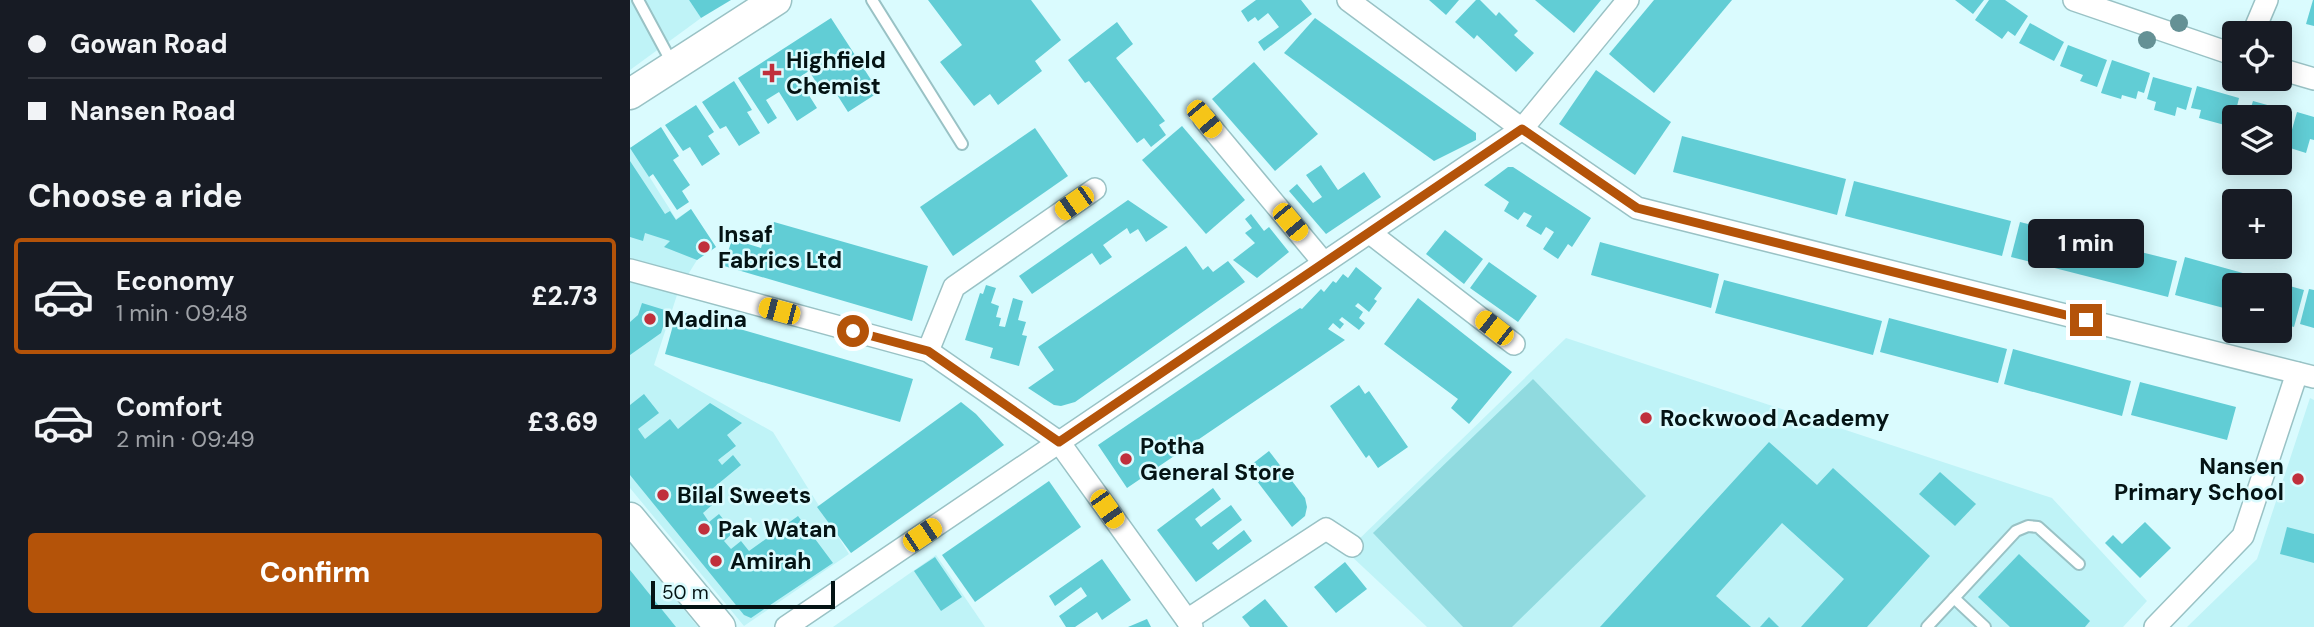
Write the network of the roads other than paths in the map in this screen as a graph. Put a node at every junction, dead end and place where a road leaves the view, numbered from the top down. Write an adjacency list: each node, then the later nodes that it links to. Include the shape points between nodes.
1 (638, 0): 10 (lane)
2 (776, 0): 10 (main road)
3 (872, 0): 16 (lane)
4 (1348, 0): 15 (street)
5 (1628, 0): 15 (street)
6 (2074, 0): 9 (street)
7 (2267, 0): 8 (street)
8 (2258, 21)
9 (2222, 51)
10 (674, 66): 13 (main road)
11 (2292, 73): 12 (street)
12 (2314, 79)
13 (630, 94)
14 (1204, 119): 19 (street)
15 (1522, 129): 18 (street); 23 (street, via 1637,208)
16 (962, 144)
17 (1095, 189): 22 (street, via 954,287)
18 (1370, 233): 19 (street); 21 (street)
19 (1324, 262): 24 (street)
20 (630, 270): 22 (street)
21 (1514, 344)
22 (928, 351): 24 (street)
23 (2305, 375): 34 (street, via 2243,536)
24 (1059, 442): 29 (street); 31 (street)
25 (630, 518): 30 (main road)
26 (1352, 546): 29 (street, via 1326,529)
27 (2079, 564): 28 (lane, via 2047,533 2028,526 2016,531)
28 (1954, 598): 32 (lane); 33 (lane)
29 (1189, 624)
30 (720, 627)
31 (786, 627)
32 (1927, 627)
33 (1985, 627)
34 (2155, 627)

